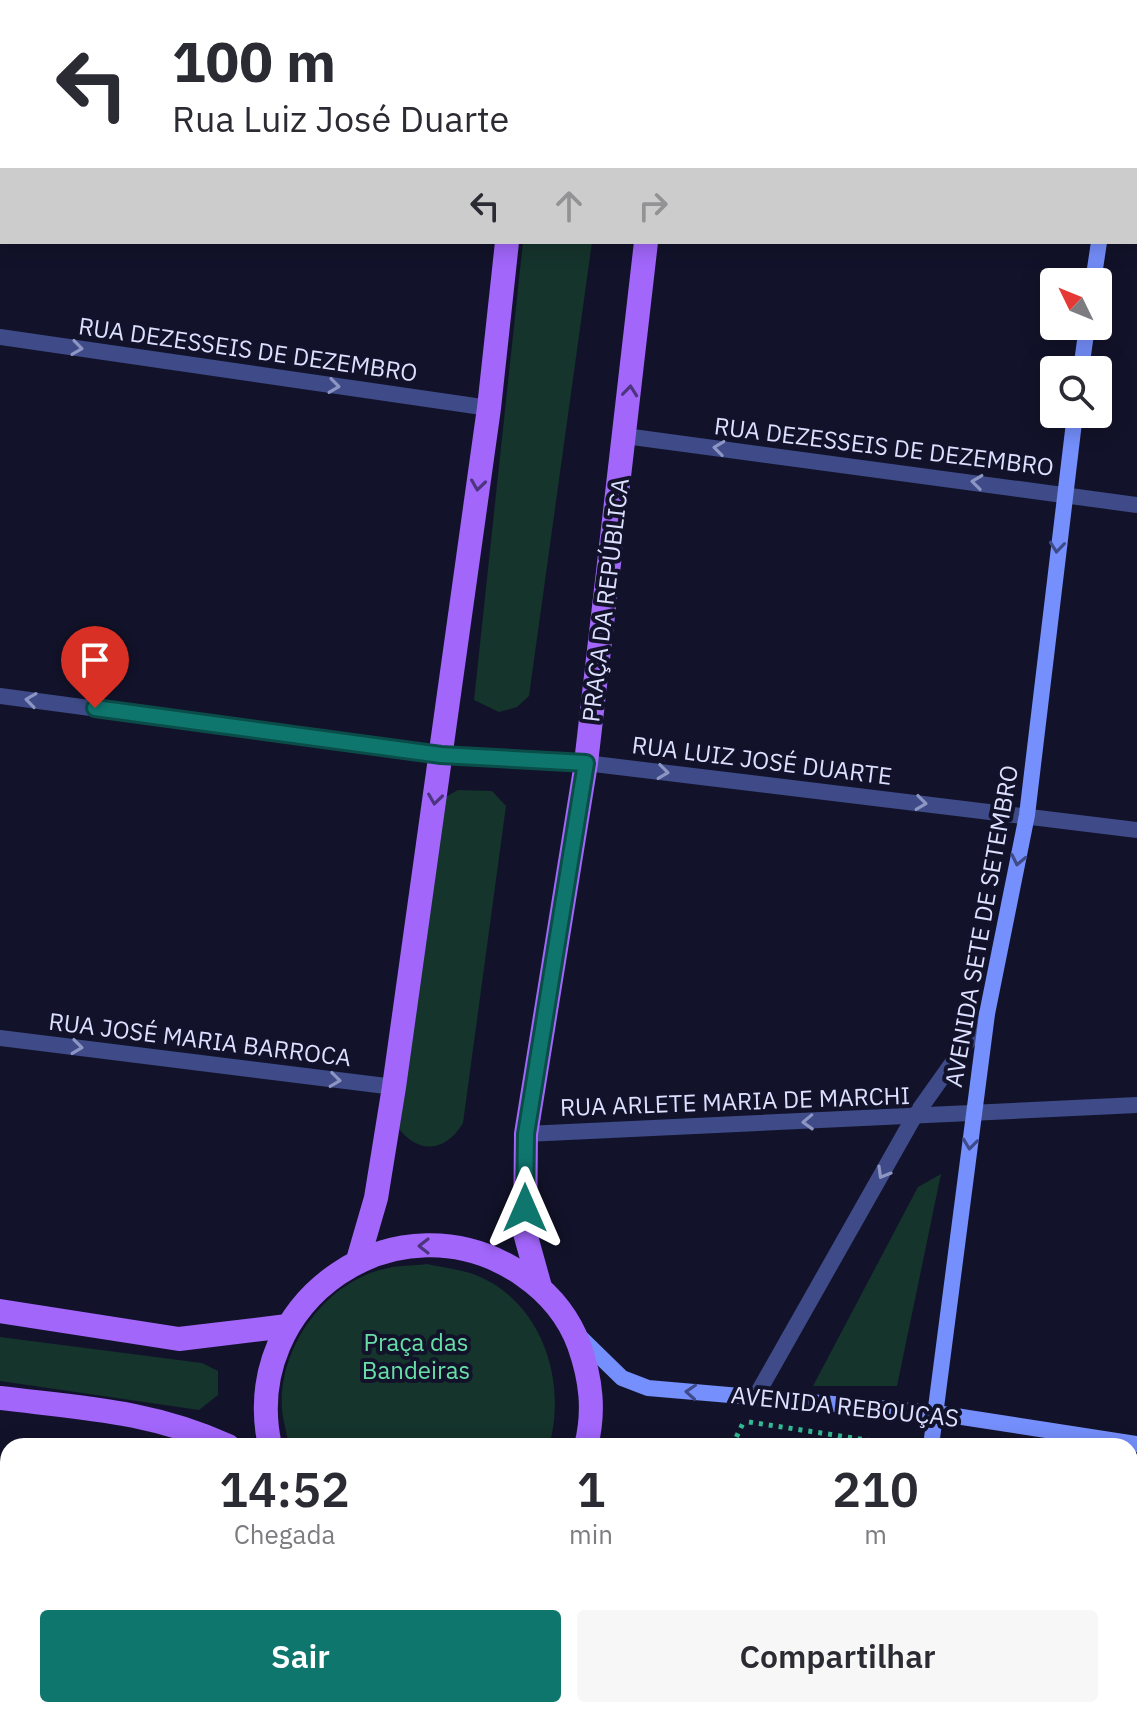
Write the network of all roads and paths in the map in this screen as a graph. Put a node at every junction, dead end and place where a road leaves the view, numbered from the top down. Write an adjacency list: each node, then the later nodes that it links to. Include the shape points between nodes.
1 (507, 244): 6 (main road)
2 (646, 244): 8 (main road, PRAÇA DA REPÚBLICA, one-way to 2)
3 (1099, 244): 4 (street)
4 (1095, 268)
5 (0, 337): 6 (street, RUA DEZESSEIS DE DEZEMBRO, one-way to 6)
6 (489, 408): 12 (main road, one-way to 12)
7 (1073, 428): 9 (street, AVENIDA SETE DE SETEMBRO)
8 (625, 436): 9 (street, RUA DEZESSEIS DE DEZEMBRO, one-way to 8); 13 (main road, PRAÇA DA REPÚBLICA)
9 (1063, 493): 10 (street, RUA DEZESSEIS DE DEZEMBRO); 14 (street, AVENIDA SETE DE SETEMBRO, one-way to 14)
10 (1137, 505)
11 (0, 696): 12 (street, RUA LUIZ JOSÉ DUARTE, one-way to 11)
12 (441, 755): 13 (street, RUA LUIZ JOSÉ DUARTE); 18 (main road, one-way to 18)
13 (586, 763): 14 (street, RUA LUIZ JOSÉ DUARTE, one-way to 14); 22 (main road, PRAÇA DA REPÚBLICA)
14 (1027, 815): 15 (street, RUA LUIZ JOSÉ DUARTE); 16 (street, AVENIDA SETE DE SETEMBRO, one-way to 16)
15 (1137, 830)
16 (987, 1014): 20 (street, AVENIDA SETE DE SETEMBRO); 21 (street)
17 (0, 1038): 18 (street, RUA JOSÉ MARIA BARROCA, one-way to 18)
18 (394, 1087): 23 (main road, via 376,1198)
19 (1137, 1105): 20 (street, RUA ARLETE MARIA DE MARCHI)
20 (974, 1111): 21 (street, RUA ARLETE MARIA DE MARCHI); 30 (street, AVENIDA SETE DE SETEMBRO, one-way to 30)
21 (914, 1117): 22 (street, RUA ARLETE MARIA DE MARCHI, one-way to 22); 28 (street, one-way to 28)
22 (526, 1134): 24 (main road, PRAÇA DA REPÚBLICA, via 525,1233)
23 (358, 1260): 24 (main road, one-way to 23, via 500,1260 454,1246 405,1246); 26 (main road, via 318,1287)
24 (540, 1287): 27 (main road)
25 (0, 1311): 26 (main road, via 179,1339)
26 (287, 1326): 33 (main road, via 269,1371)
27 (573, 1329): 28 (street, AVENIDA REBOUÇAS, one-way to 27, via 648,1388 603,1364); 34 (main road, via 589,1374)
28 (756, 1396): 30 (street, AVENIDA REBOUÇAS)
29 (0, 1398): 32 (main road, via 149,1416)
30 (936, 1413): 36 (street, AVENIDA SETE DE SETEMBRO); 37 (street, AVENIDA REBOUÇAS)
31 (728, 1419): 35 (path)
32 (211, 1438)
33 (268, 1438)
34 (588, 1438)
35 (853, 1438)
36 (932, 1438)
37 (1098, 1438)

